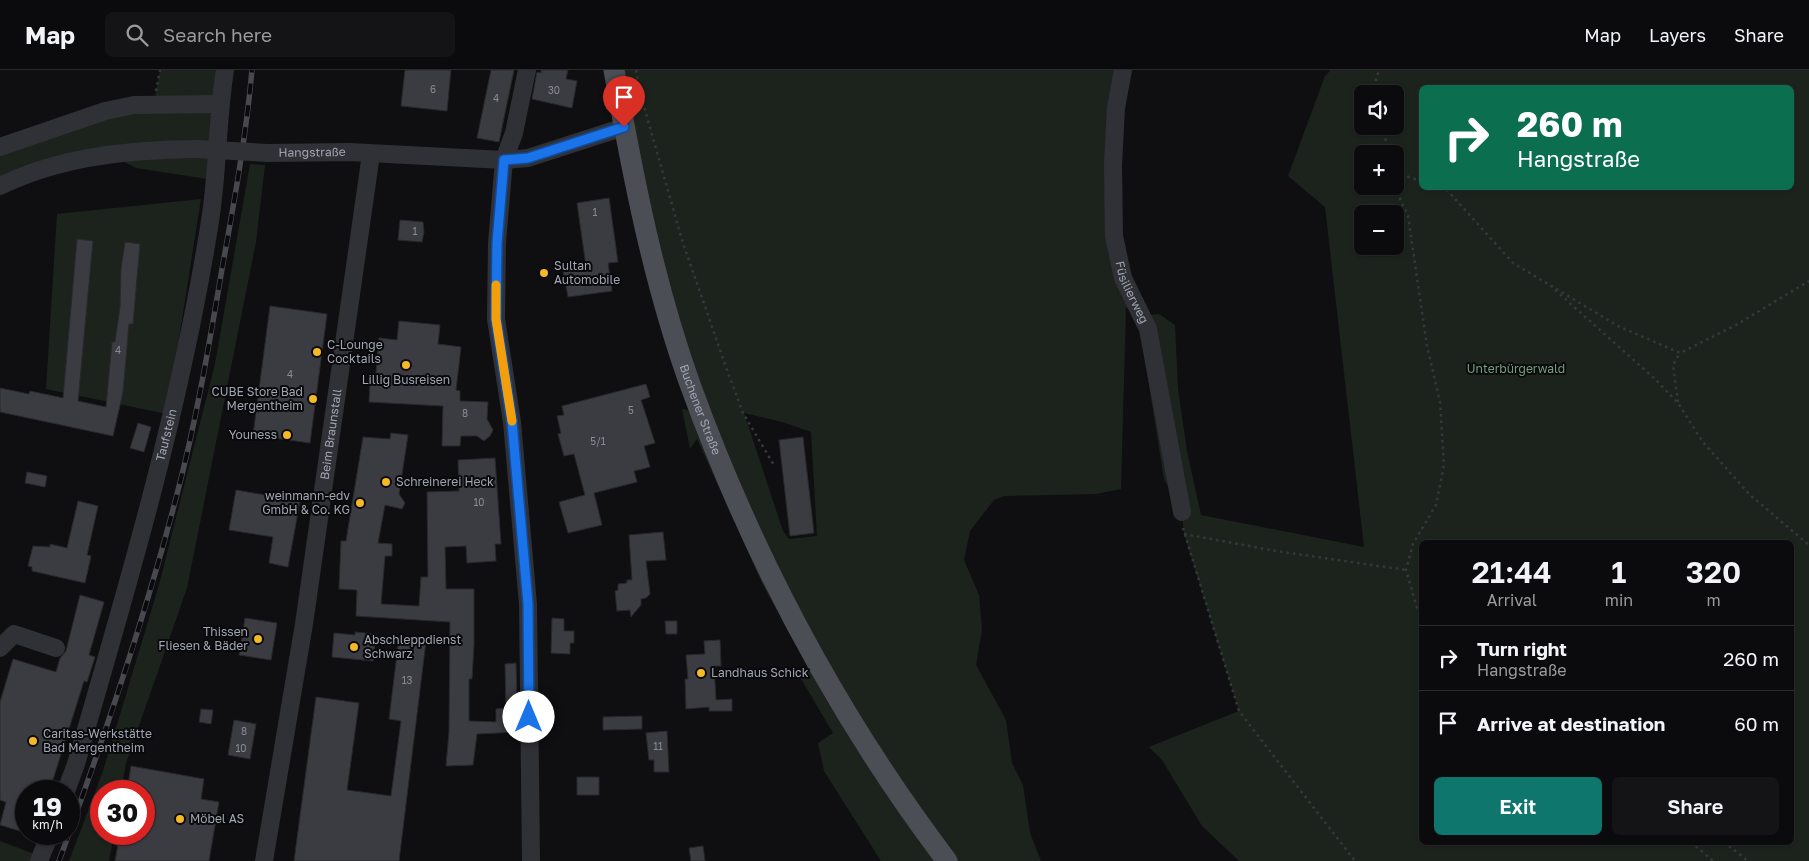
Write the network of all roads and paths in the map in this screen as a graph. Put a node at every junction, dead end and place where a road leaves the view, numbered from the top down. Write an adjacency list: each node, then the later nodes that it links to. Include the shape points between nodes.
1 (160, 70): 9 (path)
2 (225, 70): 10 (street, Taufstein)
3 (527, 70): 14 (street, via 514,133)
4 (614, 70): 11 (main road, Buchener Straße)
5 (636, 70): 24 (path, via 682,240 725,364 743,413)
6 (1123, 70): 25 (street, Füsilierweg, via 1116,108 1114,236 1123,278 1148,329)
7 (1380, 70): 8 (path)
8 (1376, 85)
9 (154, 104): 10 (street); 12 (street, via 105,111)
10 (220, 104): 31 (street, Taufstein, via 210,220 171,424)
11 (624, 127): 14 (street, Hangstraße, via 528,158); 38 (main road, Buchener Straße, via 654,262 691,386 749,530 786,605 854,726 913,816)
12 (0, 147)
13 (371, 154): 14 (street, Hangstraße); 17 (street, Hangstraße, bridge, via 268,153 196,148 137,150 80,159 24,175); 36 (street, Beim Braunstall, via 304,624)
14 (504, 160): 37 (street, via 497,243 496,319 512,422 528,604)
15 (1404, 177): 16 (path)
16 (1419, 180)
17 (0, 186)
18 (1447, 190): 21 (path, via 1513,263)
19 (1398, 195): 27 (path, via 1408,216 1427,346 1440,402 1444,465 1436,504 1414,544)
20 (1809, 281): 22 (path, via 1736,325)
21 (1551, 286): 22 (path, via 1618,326); 23 (path)
22 (1680, 353): 23 (path, via 1674,365 1673,378)
23 (1678, 403): 26 (path, via 1702,441 1750,495)
24 (775, 467)
25 (1182, 512)
26 (1809, 545)
27 (1406, 570): 28 (path); 39 (path, via 1184,534 1239,711)
28 (1419, 610)
29 (0, 648): 30 (street, via 14,634)
30 (56, 648)
31 (70, 780)
32 (46, 845): 35 (street)
33 (1694, 845): 40 (path)
34 (1728, 845): 41 (path)
35 (39, 861)
36 (264, 861)
37 (531, 861)
38 (948, 861)
39 (1355, 861)
40 (1713, 861)
41 (1748, 861)

